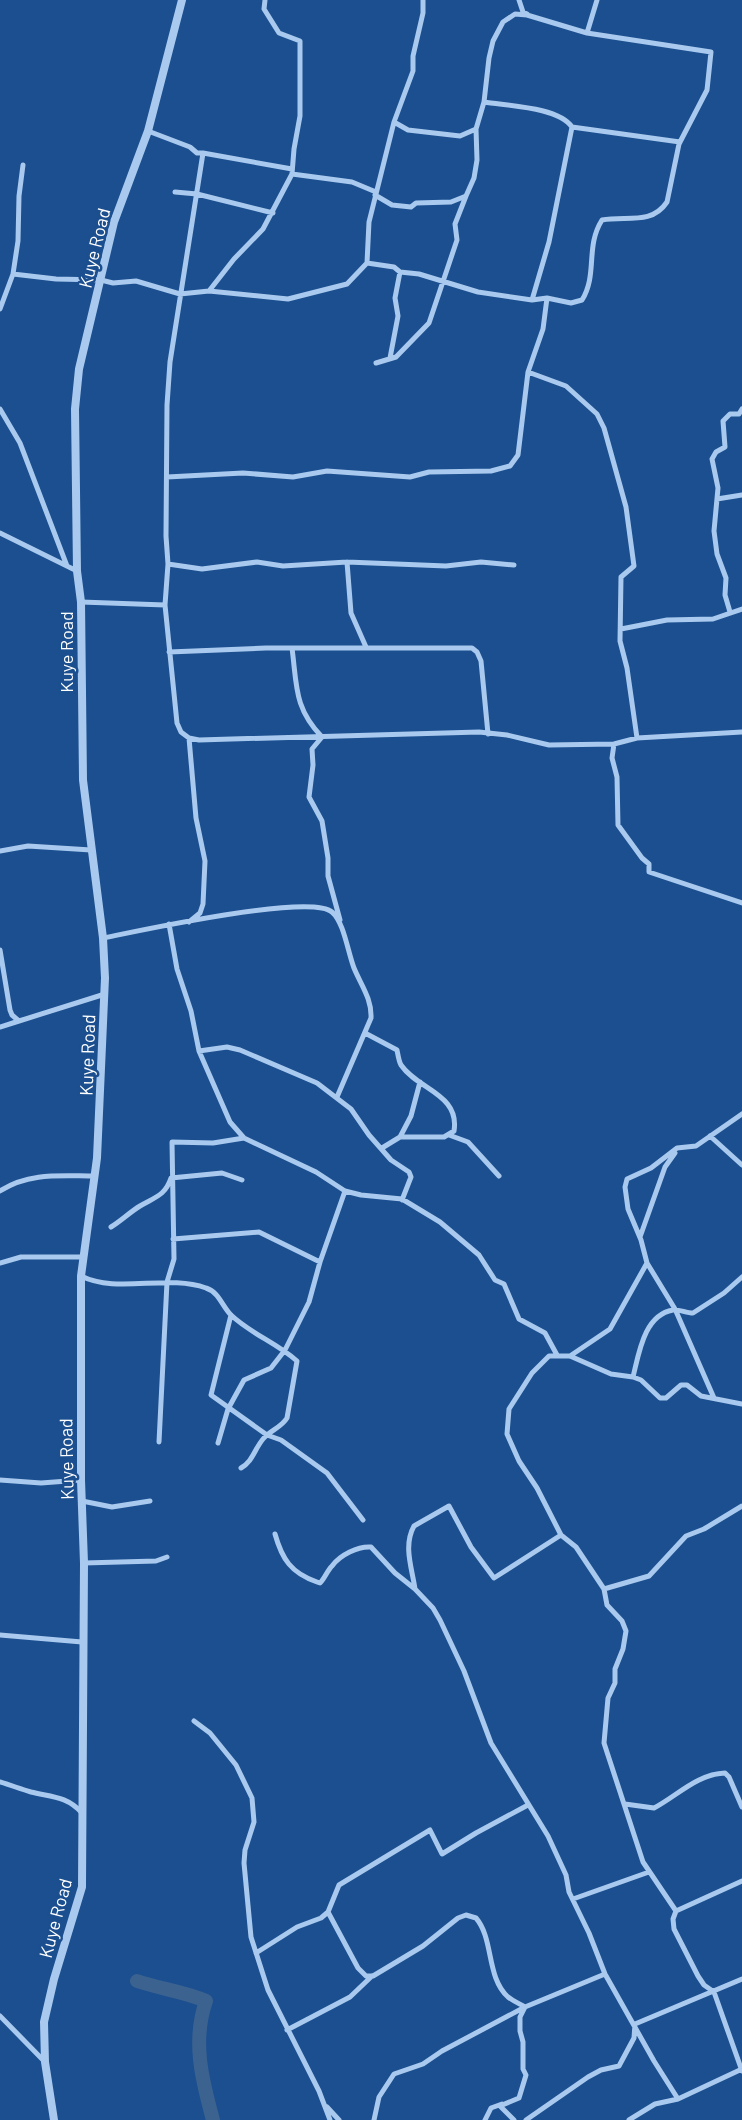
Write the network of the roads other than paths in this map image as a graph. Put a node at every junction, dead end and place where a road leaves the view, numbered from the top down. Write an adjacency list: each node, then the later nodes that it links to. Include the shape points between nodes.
1 (182, 0): 12 (street, Kuye Road)
2 (265, 0): 16 (street, via 264,9 279,34 300,41 300,116)
3 (423, 0): 9 (street, via 413,71)
4 (519, 0): 6 (street)
5 (597, 0): 7 (street)
6 (527, 15): 7 (street); 8 (street, via 513,15 497,31 489,58)
7 (587, 33): 13 (street, via 711,52 707,90)
8 (484, 102): 10 (street, via 555,114 566,119); 11 (street)
9 (394, 122): 11 (street, via 408,130 460,136); 19 (street)
10 (572, 127): 13 (street); 30 (street, via 549,242)
11 (476, 129): 20 (street, via 477,160)
12 (148, 131): 14 (street); 25 (street, Kuye Road, via 114,222)
13 (680, 142): 29 (street, via 664,206 644,219 602,220 591,249 589,288 582,300 571,303)
14 (203, 153): 16 (street); 18 (street)
15 (23, 165): 24 (street)
16 (292, 171): 19 (street, via 352,182); 21 (street)
17 (175, 192): 18 (street)
18 (197, 194): 21 (street); 28 (street)
19 (376, 194): 20 (street, via 392,205 411,207 416,203 452,202); 22 (street, via 369,222)
20 (466, 196): 26 (street, via 455,224 457,240)
21 (273, 213): 27 (street)
22 (367, 263): 23 (street, via 394,267); 27 (street, via 347,284 288,299)
23 (400, 272): 26 (street); 32 (street, via 395,298 398,316)
24 (13, 274): 25 (street); 31 (street)
25 (101, 280): 28 (street, via 113,283 136,281); 45 (street, Kuye Road, via 78,369 74,409)
26 (442, 280): 30 (street, via 478,292); 32 (street, via 429,322 396,357)
27 (209, 291): 28 (street)
28 (180, 294): 37 (street, via 167,405)
29 (547, 298): 30 (street); 34 (street, via 543,329)
30 (532, 300)
31 (0, 309)
32 (390, 358): 33 (street)
33 (376, 363)
34 (528, 372): 37 (street, via 518,455 510,466 491,471 429,472 410,477 327,471 293,477 243,473); 50 (street, via 566,386 597,414 604,428 626,507 634,566 621,577)
35 (0, 409): 44 (street, via 20,443)
36 (742, 409): 39 (street, via 739,414 730,414 723,422 725,447 712,459 717,474)
37 (167, 477): 42 (street)
38 (742, 496): 39 (street)
39 (717, 499): 49 (street, via 714,530 717,554 726,578 725,595)
40 (0, 533): 44 (street)
41 (347, 562): 42 (street, via 298,567 257,562 202,569); 43 (street, via 446,566 481,562); 51 (street, via 351,613)
42 (168, 564): 47 (street)
43 (514, 564)
44 (67, 566): 45 (street)
45 (77, 571): 46 (street, Kuye Road)
46 (81, 602): 47 (street); 60 (street, Kuye Road, via 83,780)
47 (165, 605): 53 (street)
48 (742, 609): 49 (street)
49 (730, 612): 50 (street, via 708,620 667,620)
50 (621, 629): 58 (street, via 620,641)
51 (366, 647): 52 (street); 55 (street, via 472,648 481,661)
52 (292, 648): 53 (street); 56 (street, via 302,708)
53 (170, 652): 57 (street, via 175,714 182,732)
54 (742, 732): 58 (street)
55 (488, 734): 56 (street); 59 (street, via 549,745)
56 (322, 737): 57 (street); 63 (street, via 312,748 309,797 322,821 328,876)
57 (189, 738): 64 (street, via 196,818 205,861 203,904 200,912)
58 (637, 738): 59 (street)
59 (614, 744): 62 (street, via 612,758 617,777 618,825 649,864 649,872)
60 (91, 850): 61 (street, via 28,846); 66 (street, Kuye Road)
61 (0, 851)
62 (742, 903)
63 (340, 921): 64 (street, via 332,911 309,905); 71 (street, via 354,968 372,1008)
64 (189, 922): 65 (street)
65 (169, 924): 66 (street); 72 (street, via 177,969 191,1011)
66 (103, 938): 68 (street, Kuye Road)
67 (0, 950): 69 (street, via 10,1010)
68 (105, 994): 69 (street); 83 (street, Kuye Road)
69 (19, 1021): 70 (street)
70 (0, 1027)
71 (365, 1033): 73 (street, via 397,1050 401,1065); 74 (street)
72 (199, 1051): 74 (street, via 227,1047 240,1050 317,1083); 78 (street, via 230,1122)
73 (420, 1082): 76 (street, via 449,1103 455,1124); 79 (street, via 411,1116)
74 (337, 1097): 80 (street, via 351,1108)
75 (742, 1114): 77 (street)
76 (449, 1135): 79 (street); 84 (street, via 468,1142)
77 (710, 1136): 81 (street, via 696,1146); 82 (street)
78 (244, 1138): 85 (street, via 212,1143 172,1142); 88 (street, via 323,1176)
79 (400, 1138): 80 (street)
80 (382, 1148): 89 (street, via 411,1177)
81 (678, 1148): 91 (street, via 665,1167); 91 (street, via 651,1168 627,1179 628,1209)
82 (742, 1165)
83 (95, 1176): 87 (street, via 35,1176 14,1182); 93 (street, Kuye Road)
84 (500, 1176)
85 (172, 1178): 86 (street, via 222,1173); 90 (street, via 161,1196 140,1206); 92 (street)
86 (242, 1180)
87 (0, 1191)
88 (345, 1191): 89 (street); 94 (street)
89 (402, 1200): 103 (street, via 440,1222 479,1255 495,1280 504,1284 519,1319 545,1333)
90 (111, 1227)
91 (640, 1237): 96 (street)
92 (173, 1240): 94 (street, via 259,1232); 99 (street, via 174,1259)
93 (83, 1257): 95 (street, via 22,1257); 97 (street, Kuye Road)
94 (320, 1262): 102 (street, via 309,1302)
95 (0, 1263)
96 (647, 1263): 100 (street); 104 (street, via 610,1329)
97 (81, 1276): 99 (street, via 104,1283); 114 (street, Kuye Road)
98 (742, 1277): 100 (street, via 693,1313)
99 (168, 1282): 101 (street, via 206,1288 217,1295); 110 (street)
100 (675, 1310): 105 (street, via 662,1315 650,1326 642,1342); 106 (street)
101 (231, 1315): 102 (street); 108 (street, via 211,1395)
102 (285, 1350): 108 (street, via 271,1368 244,1380); 109 (street, via 297,1361 290,1402 283,1424)
103 (557, 1355): 104 (street); 120 (street, via 549,1356 532,1373 509,1409 506,1423 507,1434 520,1461)
104 (570, 1356): 105 (street, via 611,1374)
105 (633, 1377): 106 (street, via 641,1380 660,1398 666,1398 681,1384 701,1396)
106 (714, 1398): 107 (street)
107 (742, 1404)
108 (228, 1409): 109 (street); 111 (street)
109 (267, 1435): 112 (street, via 248,1464); 118 (street, via 281,1440 327,1473)
110 (159, 1442)
111 (218, 1444)
112 (241, 1468)
113 (0, 1480): 114 (street, via 41,1483)
114 (80, 1480): 115 (street, Kuye Road)
115 (82, 1501): 116 (street, via 112,1507); 122 (street, Kuye Road)
116 (150, 1501)
117 (742, 1506): 124 (street, via 686,1536 649,1576)
118 (362, 1520)
119 (275, 1534): 123 (street, via 288,1565 311,1580 320,1583 336,1560 366,1546 377,1552 395,1573)
120 (561, 1534): 123 (street, via 494,1578 471,1547 449,1506 412,1530 407,1554); 124 (street, via 576,1547)
121 (167, 1557): 122 (street, via 156,1561)
122 (84, 1563): 126 (street, Kuye Road)
123 (416, 1589): 130 (street, via 440,1620 464,1671 491,1743)
124 (604, 1589): 129 (street, via 607,1605 626,1630 615,1668 615,1683 608,1698 604,1743)
125 (0, 1635): 126 (street)
126 (82, 1642): 132 (street, Kuye Road)
127 (194, 1721): 138 (street, via 210,1733 236,1765 252,1798 254,1822 244,1863 248,1915)
128 (0, 1782): 132 (street, via 64,1798)
129 (625, 1804): 131 (street, via 654,1808 693,1783 725,1773); 133 (street)
130 (528, 1805): 135 (street, via 548,1836); 137 (street, via 442,1854 430,1830 339,1885)
131 (742, 1807)
132 (82, 1813): 147 (street, Kuye Road, via 82,1887 48,2002 44,2022)
133 (649, 1872): 135 (street); 136 (street)
134 (742, 1881): 136 (street)
135 (573, 1899): 139 (street)
136 (676, 1911): 142 (street, via 674,1929 698,1976)
137 (328, 1912): 138 (street); 140 (street, via 362,1973)
138 (256, 1953): 146 (street, via 268,1990)
139 (605, 1974): 143 (street); 145 (street)
140 (373, 1976): 143 (street, via 424,1946 458,1918 472,1916 484,1930 494,1973 504,1991); 146 (street, via 350,1997)
141 (742, 1979): 142 (street)
142 (714, 1992): 145 (street); 148 (street)
143 (525, 2007): 149 (street, via 520,2017 520,2031 526,2075); 155 (street, via 423,2064 394,2074 379,2097)
144 (0, 2016): 147 (street)
145 (635, 2024): 150 (street); 158 (street, via 634,2038 619,2066 588,2077)
146 (287, 2030): 151 (street)
147 (45, 2062): 152 (street, Kuye Road)
148 (742, 2070): 150 (street)
149 (519, 2098): 156 (street, via 491,2108); 157 (street, via 500,2106)
150 (678, 2099): 159 (street, via 656,2104)
151 (326, 2105): 153 (street); 154 (street)
152 (54, 2120)
153 (330, 2120)
154 (339, 2120)
155 (374, 2120)
156 (485, 2120)
157 (514, 2120)
158 (526, 2120)
159 (629, 2120)

